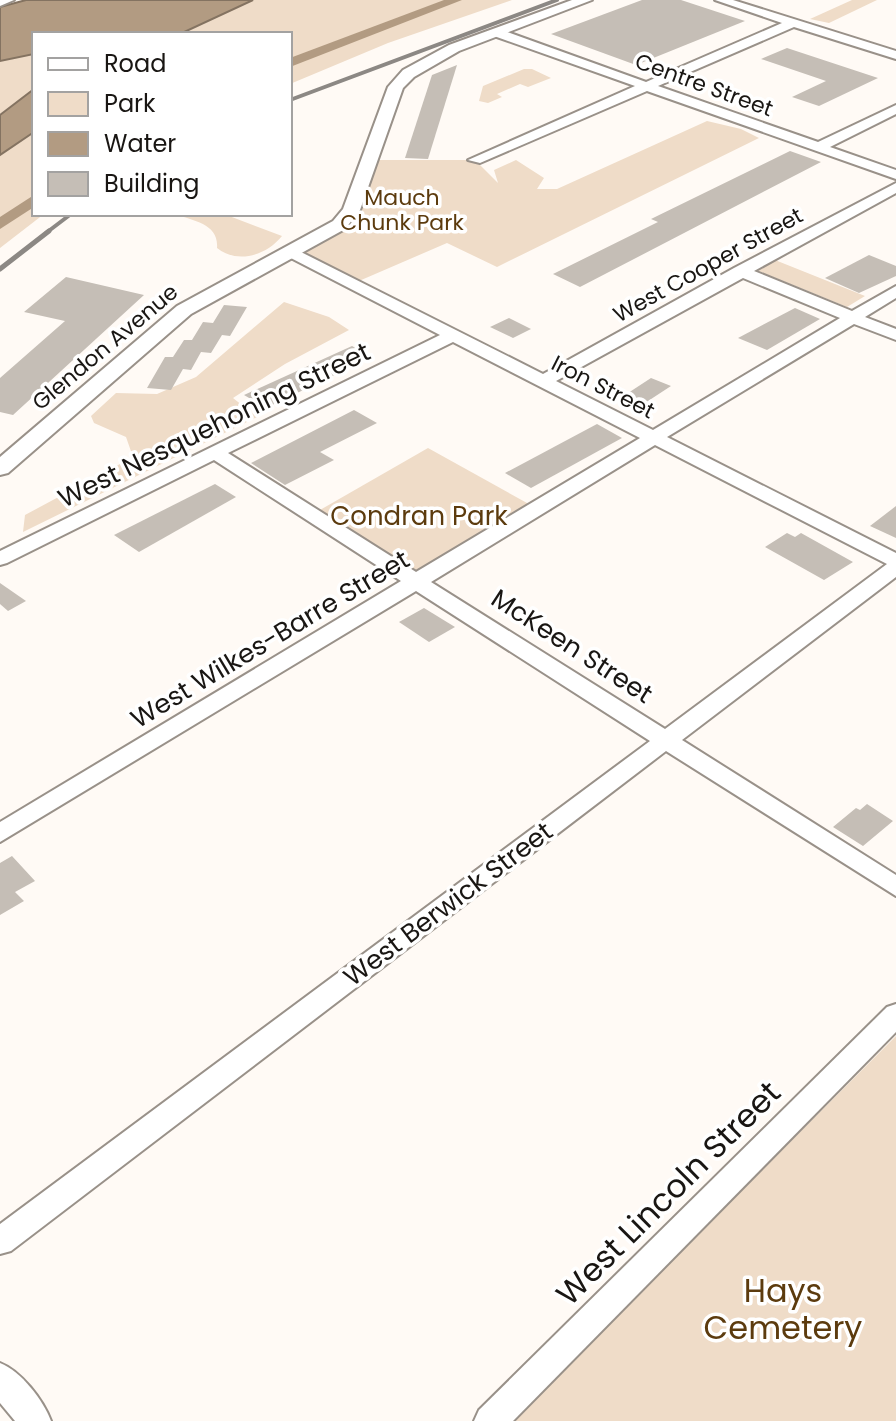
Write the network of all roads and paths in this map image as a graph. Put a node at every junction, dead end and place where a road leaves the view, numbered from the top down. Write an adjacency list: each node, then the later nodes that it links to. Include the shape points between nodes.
1 (7, 0): 4 (street)
2 (585, 0): 6 (street, Glendon Avenue)
3 (721, 0): 5 (street)
4 (0, 2)
5 (793, 23): 7 (street); 8 (street)
6 (498, 33): 8 (street, Centre Street); 14 (street, Glendon Avenue, via 429,59 401,79 347,216)
7 (896, 55)
8 (648, 87): 10 (street, Centre Street); 11 (street)
9 (896, 109): 10 (street)
10 (819, 147): 12 (street, Centre Street)
11 (475, 160)
12 (896, 175)
13 (896, 187): 15 (street, West Cooper Street)
14 (290, 252): 19 (street, Iron Street); 23 (street, Glendon Avenue, via 173,317)
15 (740, 271): 17 (street); 20 (street, West Cooper Street)
16 (896, 291): 17 (street, West Wilkes-Barre Street)
17 (853, 317): 18 (street); 21 (street, West Wilkes-Barre Street)
18 (896, 335)
19 (451, 336): 20 (street, Iron Street); 22 (street, West Nesquehoning Street)
20 (542, 382): 21 (street, Iron Street)
21 (651, 438): 25 (street, Iron Street); 27 (street, West Wilkes-Barre Street)
22 (216, 454): 24 (street, West Nesquehoning Street); 27 (street, McKeen Street)
23 (0, 468)
24 (0, 559)
25 (896, 561)
26 (896, 567): 28 (street, West Berwick Street)
27 (418, 580): 28 (street, McKeen Street); 29 (street, West Wilkes-Barre Street)
28 (667, 740): 30 (street, McKeen Street); 32 (street, West Berwick Street)
29 (0, 833)
30 (896, 887)
31 (896, 1015): 35 (street, West Lincoln Street)
32 (0, 1241)
33 (0, 1378): 34 (street)
34 (35, 1421)
35 (490, 1421)

